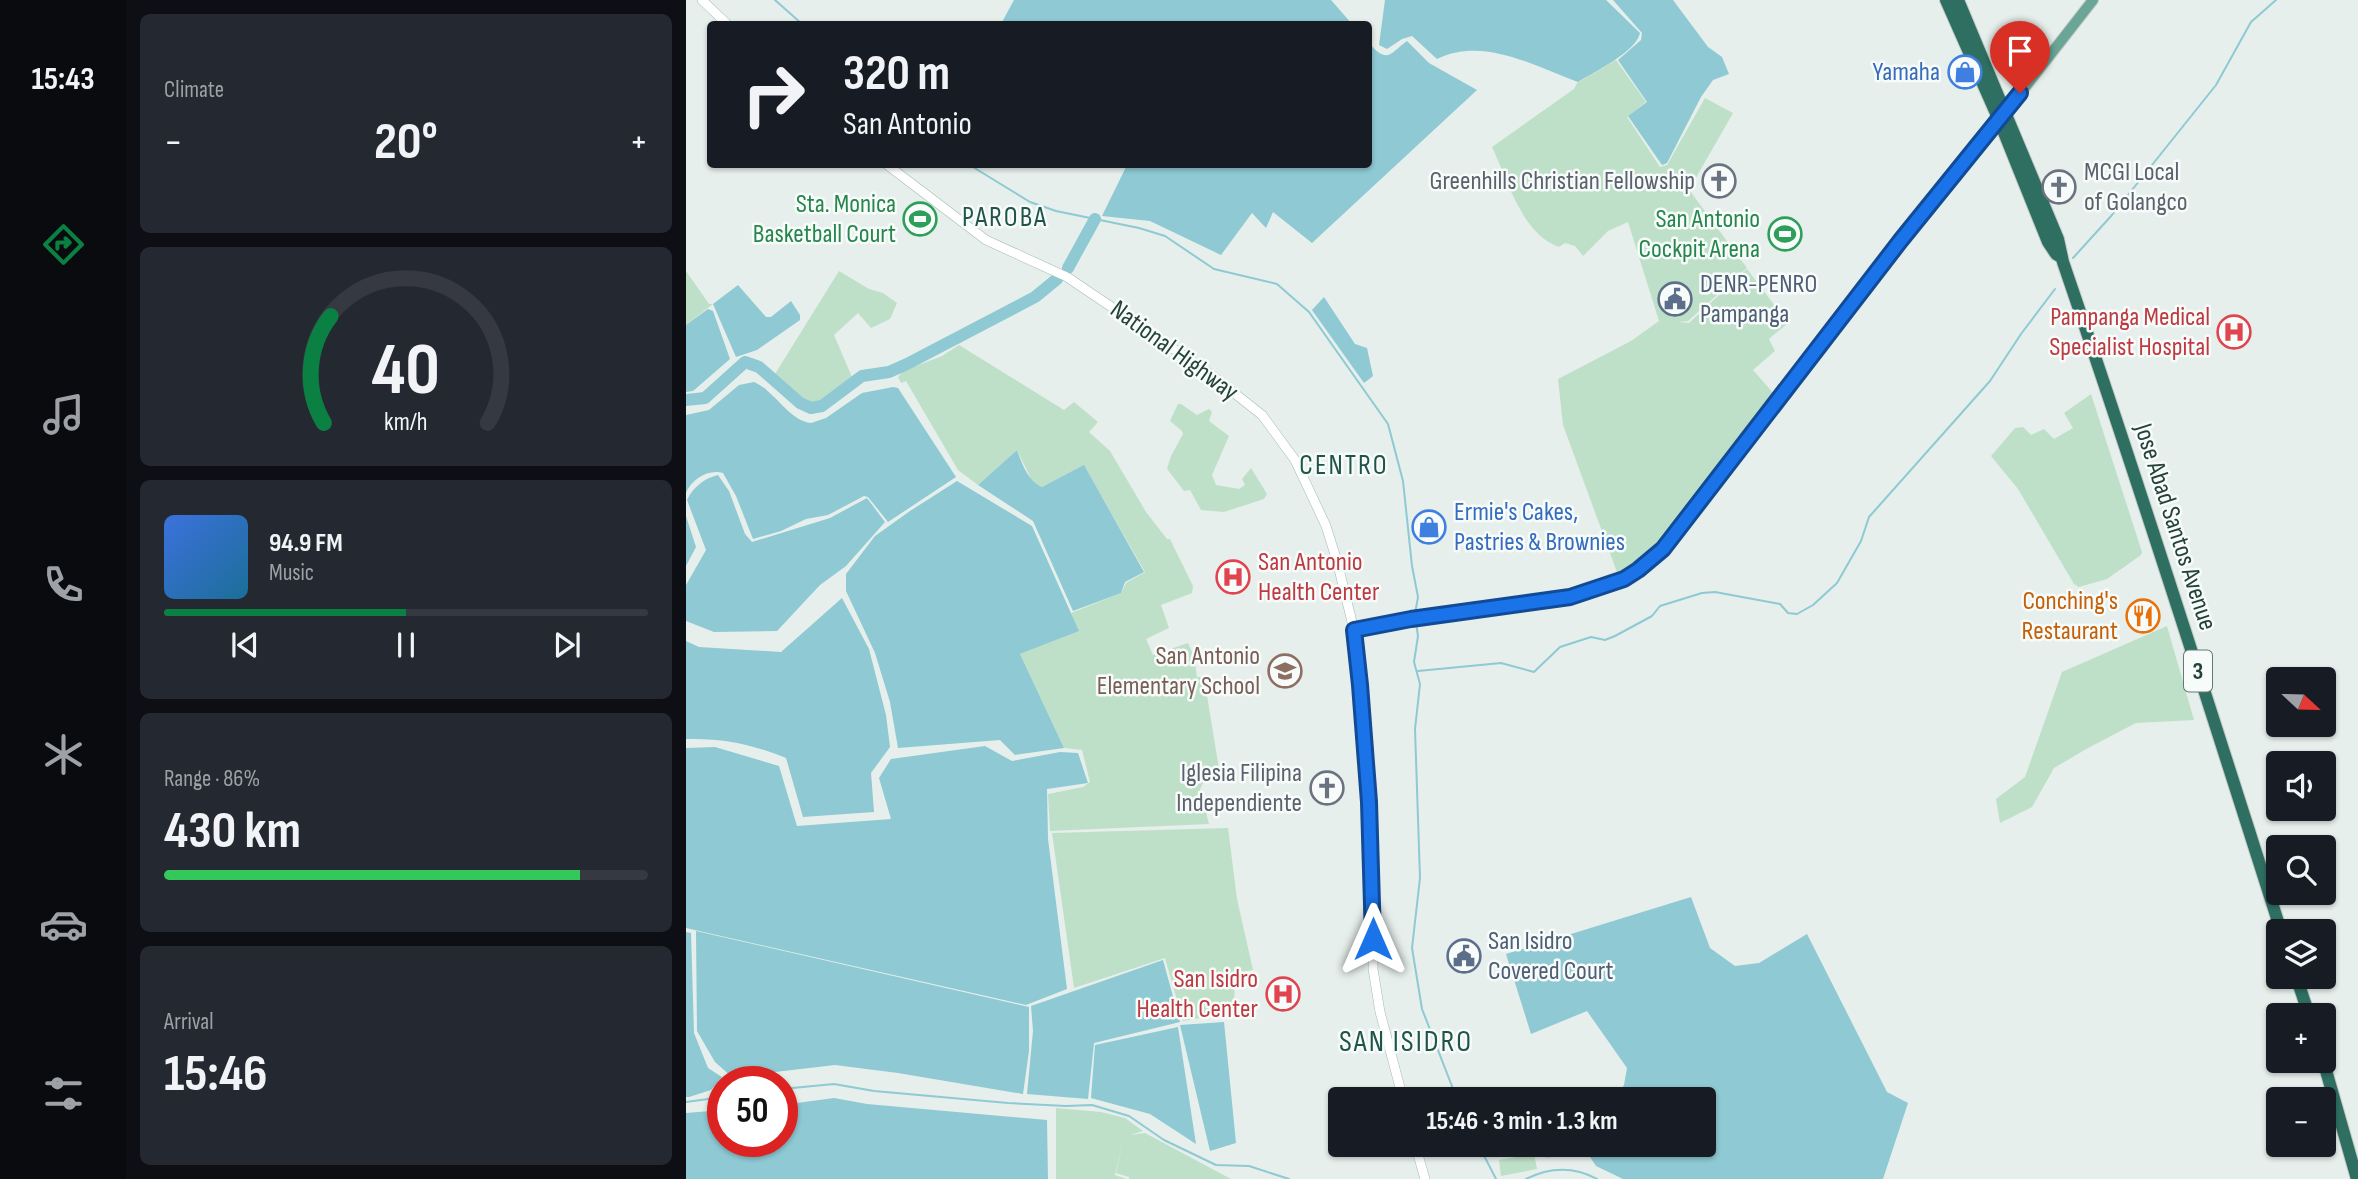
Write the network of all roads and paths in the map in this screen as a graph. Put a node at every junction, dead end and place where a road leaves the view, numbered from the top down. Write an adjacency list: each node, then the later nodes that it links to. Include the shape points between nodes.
1 (702, 0): 5 (main road)
2 (1946, 0): 6 (highway, Jose Abad Santos Avenue / 3)
3 (1958, 0): 6 (highway, Jose Abad Santos Avenue / 3)
4 (2093, 0): 6 (main road)
5 (724, 21)
6 (2003, 116): 8 (main road, via 1901,240 1663,549 1638,570 1570,597); 9 (highway, Jose Abad Santos Avenue / 3, via 2058,239)
7 (891, 168): 8 (main road, National Highway, via 986,240 1090,291 1262,415 1295,460 1326,526)
8 (1354, 630): 12 (main road, National Highway, via 1369,802 1373,969)
9 (2277, 919)
10 (2327, 1073): 16 (highway)
11 (2328, 1073): 14 (highway)
12 (1400, 1087)
13 (1419, 1157): 15 (main road)
14 (2358, 1160)
15 (1425, 1179)
16 (2357, 1179)

